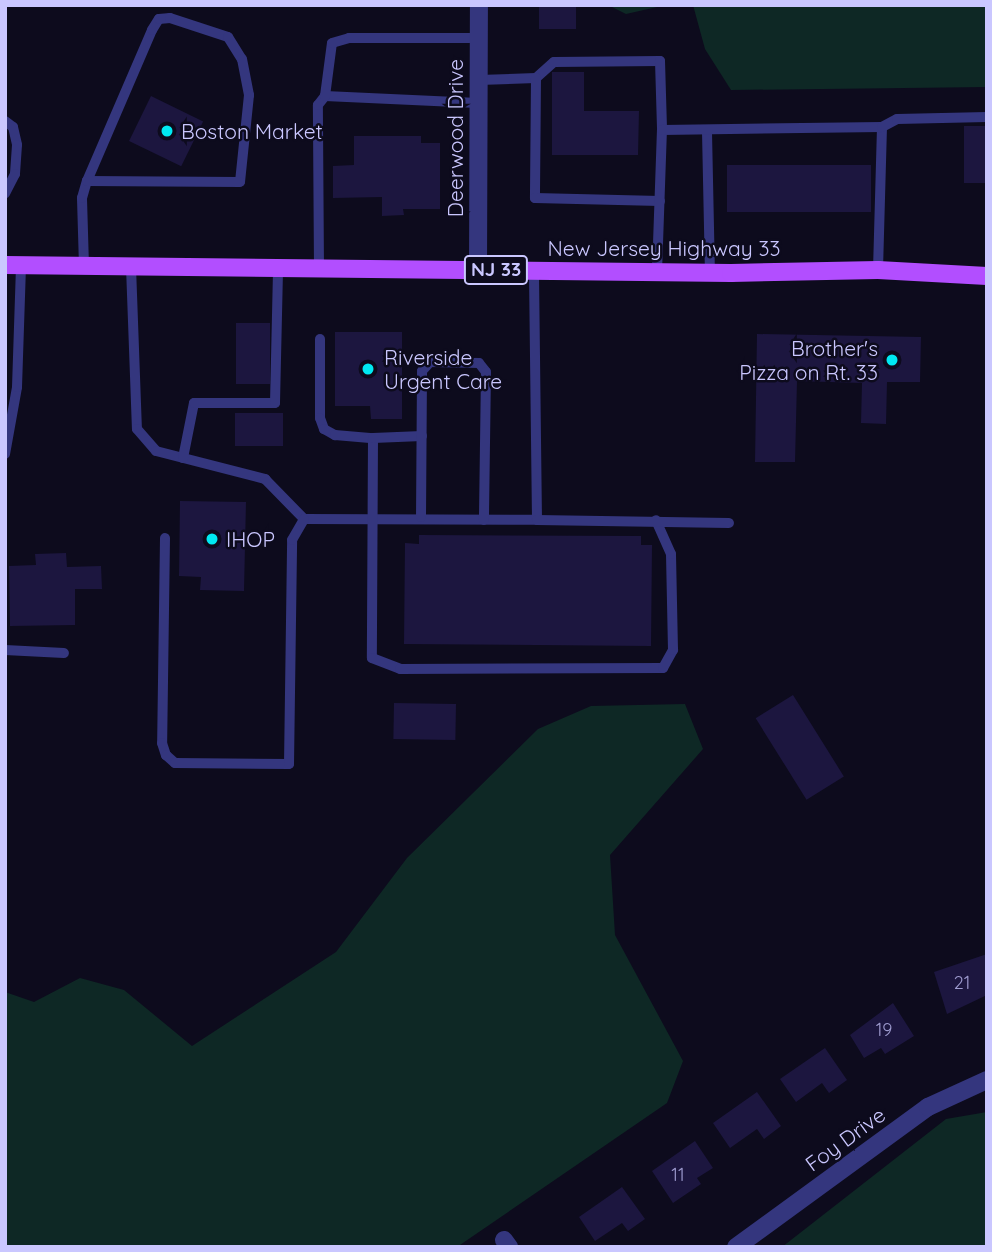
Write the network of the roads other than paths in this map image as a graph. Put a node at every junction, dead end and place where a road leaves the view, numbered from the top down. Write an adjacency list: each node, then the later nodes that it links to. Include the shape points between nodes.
1 (479, 5): 2 (street, Deerwood Drive)
2 (479, 38): 4 (street, Deerwood Drive); 5 (lane, via 340,40 328,50)
3 (536, 78): 4 (lane); 10 (lane, via 554,62 660,61); 14 (lane, via 535,198)
4 (479, 80): 6 (street, Deerwood Drive)
5 (326, 96): 6 (lane); 19 (lane, via 318,105)
6 (478, 103): 20 (street, Deerwood Drive)
7 (987, 117): 9 (lane, via 897,119)
8 (5, 121): 13 (lane, via 13,127 17,145 15,174)
9 (882, 127): 11 (lane); 21 (lane)
10 (662, 130): 11 (lane); 14 (lane)
11 (706, 132): 24 (lane)
12 (87, 181): 12 (lane, via 159,19 170,18 228,37 242,59 249,95 240,182); 16 (lane, via 82,198)
13 (5, 194)
14 (660, 201): 23 (lane)
15 (13, 265): 16 (main road, New Jersey Highway 33 / NJ 33); 29 (lane, via 17,387)
16 (84, 266): 17 (main road, New Jersey Highway 33 / NJ 33)
17 (131, 267): 18 (main road, New Jersey Highway 33 / NJ 33); 30 (lane, via 137,429 156,452)
18 (278, 267): 19 (main road, New Jersey Highway 33 / NJ 33); 30 (lane, via 275,403 194,403)
19 (319, 268): 20 (main road, New Jersey Highway 33 / NJ 33)
20 (478, 270): 22 (main road, New Jersey Highway 33 / NJ 33)
21 (878, 270): 24 (main road, New Jersey Highway 33 / NJ 33); 25 (main road, New Jersey Highway 33 / NJ 33)
22 (534, 271): 23 (main road, New Jersey Highway 33 / NJ 33); 35 (lane)
23 (657, 272): 24 (main road, New Jersey Highway 33 / NJ 33)
24 (710, 273)
25 (987, 276)
26 (320, 339): 28 (lane, via 320,418 324,429 335,435)
27 (422, 436): 28 (lane); 32 (lane); 34 (lane, via 422,371 430,362 479,363 486,372)
28 (373, 438): 31 (lane)
29 (5, 454)
30 (183, 458): 33 (lane, via 265,479)
31 (372, 517): 32 (lane); 33 (lane); 36 (lane, via 372,658 400,669 663,668 673,650 671,554)
32 (421, 517): 34 (lane)
33 (304, 519): 38 (lane, via 292,540 289,764 176,763 166,755 162,743)
34 (484, 520): 35 (lane)
35 (537, 520): 36 (lane)
36 (656, 520): 37 (lane)
37 (729, 523)
38 (165, 538)
39 (5, 650): 40 (lane)
40 (64, 653)
41 (987, 1080): 42 (street, Foy Drive, via 928,1107)
42 (736, 1247)

